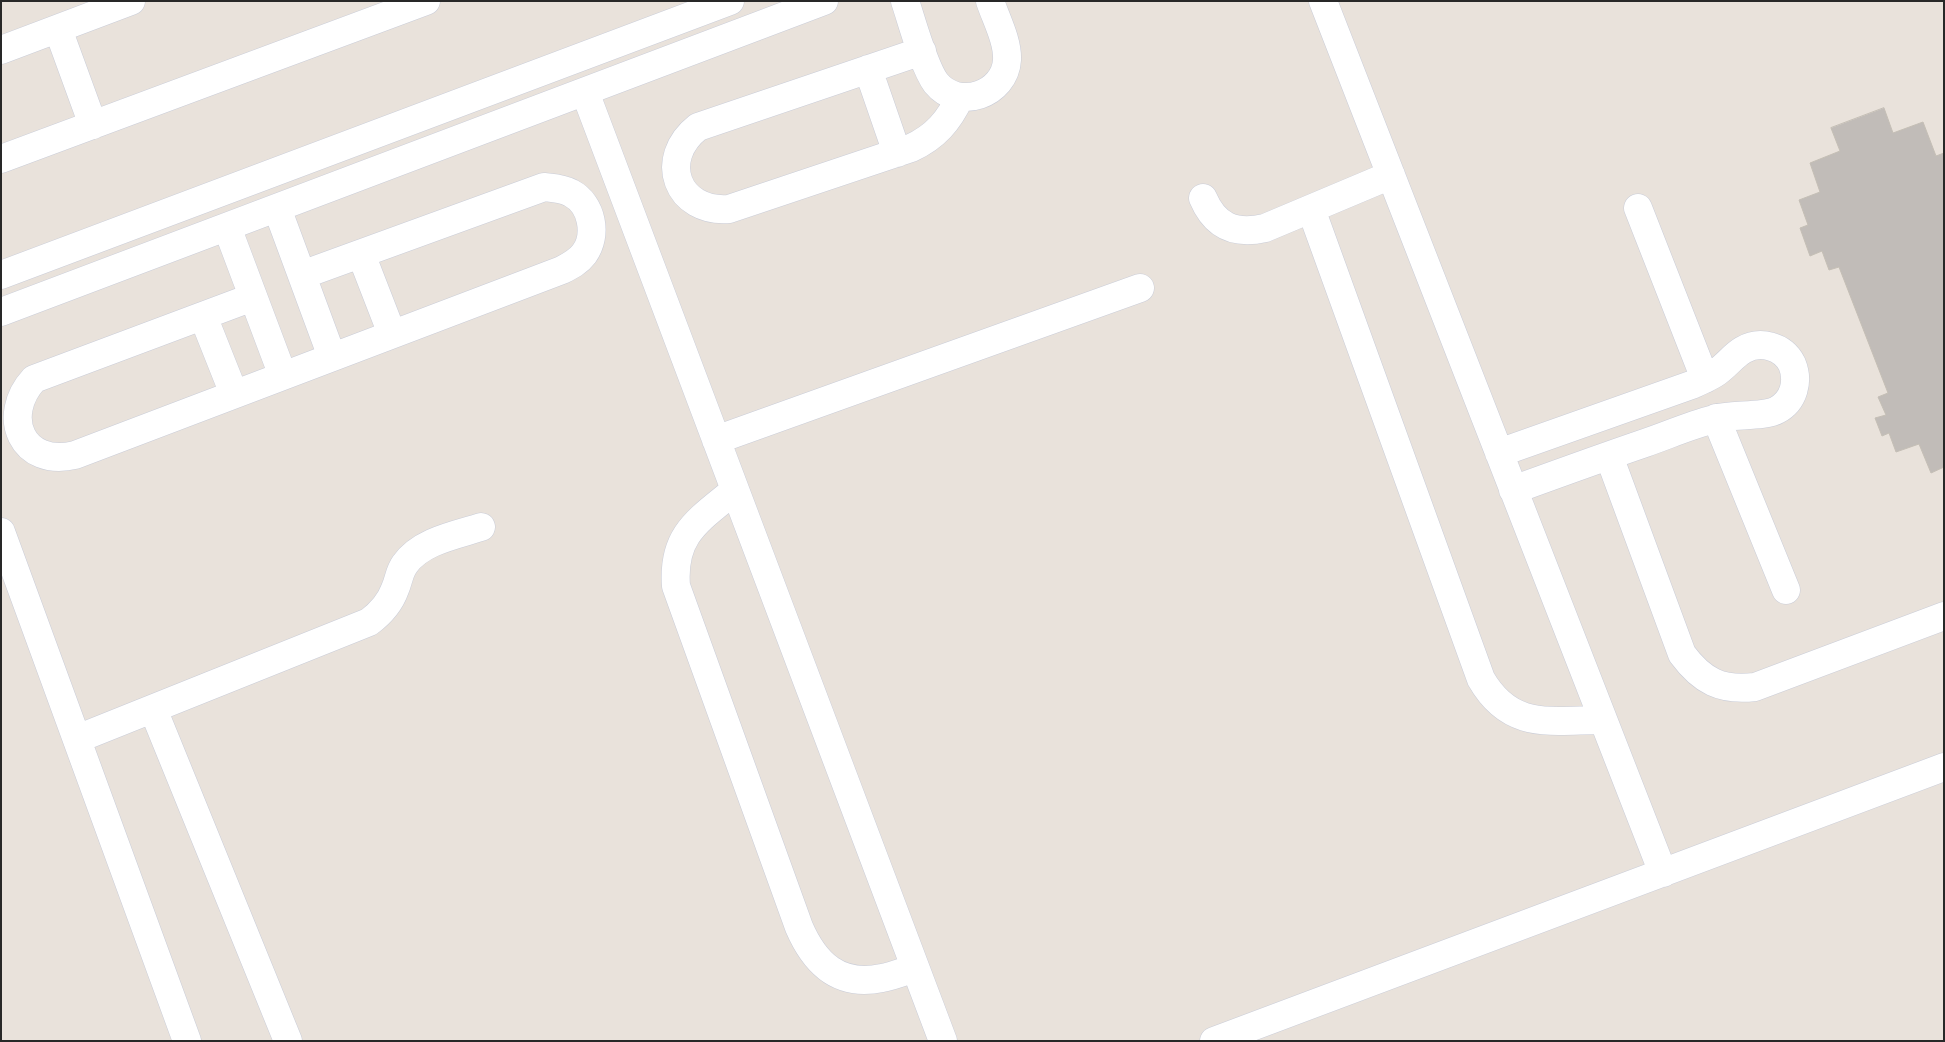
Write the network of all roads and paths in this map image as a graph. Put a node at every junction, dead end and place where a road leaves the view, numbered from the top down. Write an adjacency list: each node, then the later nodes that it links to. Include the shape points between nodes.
1 (131, 1): 8 (street)
2 (426, 1): 15 (street)
3 (824, 1): 9 (street)
4 (905, 1): 11 (street)
5 (990, 1): 14 (street, via 1006,46 1004,73 986,93)
6 (1323, 1): 18 (street)
7 (728, 2): 9 (street); 25 (street)
8 (58, 29): 10 (street); 15 (street)
9 (739, 34): 13 (street)
10 (1, 50)
11 (922, 51): 12 (street); 14 (street, via 937,84)
12 (868, 69): 16 (street); 16 (street, via 698,127 681,145 677,156 678,181 689,197 704,207 729,209)
13 (585, 92): 20 (street); 37 (street)
14 (960, 97): 16 (street, via 936,133 924,142)
15 (94, 125): 17 (street)
16 (897, 153)
17 (1, 159)
18 (1390, 175): 21 (street); 38 (street)
19 (1202, 198): 21 (street, via 1216,219 1239,231 1264,228)
20 (277, 208): 23 (street); 26 (street)
21 (1311, 208): 47 (street, via 1481,679 1501,705 1531,720)
22 (1638, 208): 34 (street)
23 (227, 227): 28 (street); 29 (street)
24 (360, 254): 26 (street); 31 (street); 31 (street, via 544,187 571,193 582,201 589,214 592,227 590,241 574,264)
25 (1, 275)
26 (302, 275): 32 (street)
27 (1140, 288): 37 (street)
28 (254, 297): 30 (street); 33 (street)
29 (1, 312)
30 (202, 316): 35 (street); 35 (street, via 34,379 19,397 15,408 17,430 31,449 52,458 63,458)
31 (392, 334): 32 (street)
32 (332, 357): 33 (street)
33 (283, 376): 35 (street)
34 (1705, 379): 36 (street, via 1742,351 1763,345 1784,354 1795,373 1792,395 1776,411); 38 (street)
35 (234, 394)
36 (1716, 418): 39 (street); 44 (street)
37 (716, 440): 40 (street)
38 (1499, 453): 41 (street)
39 (1609, 456): 41 (street); 45 (street, via 1682,654 1701,676 1713,683 1740,689 1755,687)
40 (735, 490): 51 (street); 51 (street, via 702,517 682,541 677,556 676,586 799,927 813,954 837,974 868,980)
41 (1513, 490): 47 (street)
42 (481, 527): 46 (street, via 423,547 413,555 404,564 389,602 370,622)
43 (1, 532): 48 (street)
44 (1786, 590)
45 (1944, 616)
46 (153, 709): 48 (street); 53 (street)
47 (1603, 720): 50 (street)
48 (77, 739): 52 (street)
49 (1944, 767): 50 (street)
50 (1663, 873): 55 (street)
51 (915, 968): 54 (street)
52 (186, 1041)
53 (288, 1041)
54 (943, 1041)
55 (1214, 1041)

